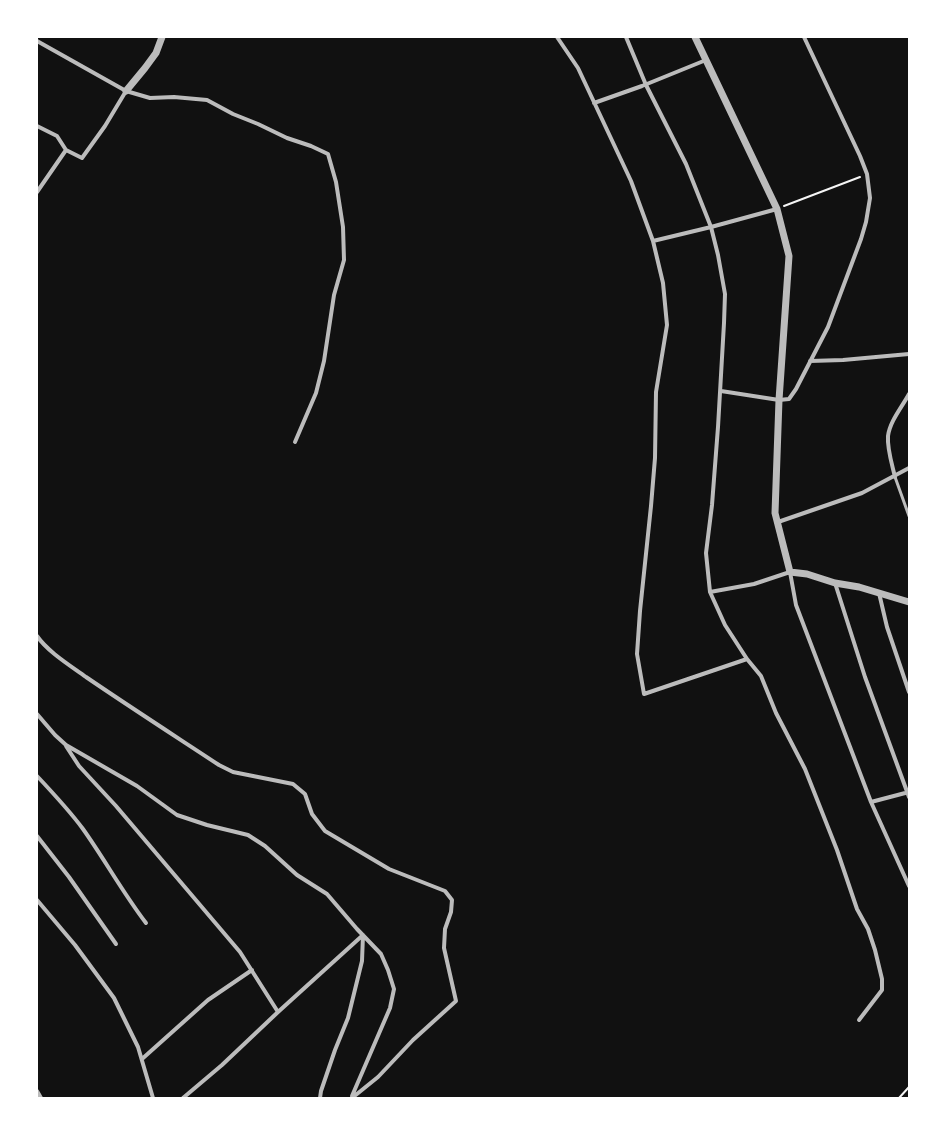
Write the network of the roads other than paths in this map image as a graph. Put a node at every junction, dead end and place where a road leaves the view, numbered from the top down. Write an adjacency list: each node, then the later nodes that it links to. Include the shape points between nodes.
1 (162, 37): 9 (street, via 146,68)
2 (557, 37): 10 (street, via 578,68)
3 (626, 37): 8 (street)
4 (695, 37): 7 (street)
5 (804, 37): 18 (street, via 860,156 867,174 870,198 862,240 828,327)
6 (37, 41): 9 (street)
7 (706, 60): 8 (street); 14 (street)
8 (646, 85): 10 (street); 15 (street, via 686,164)
9 (126, 91): 12 (street, via 82,158); 22 (street, via 150,98 174,96 207,100 233,114 328,154 344,227 344,260 334,295 324,361 316,393)
10 (594, 103): 16 (street, via 631,181)
11 (37, 126): 12 (street, via 57,136)
12 (66, 150): 13 (street)
13 (37, 192)
14 (778, 208): 15 (street); 21 (street, via 789,256)
15 (711, 227): 16 (street); 19 (street, via 725,294)
16 (653, 241): 33 (street, via 663,283 667,325 656,392 655,458 640,618 638,654 644,694)
17 (909, 354): 18 (street)
18 (810, 361): 21 (street, via 789,400)
19 (721, 391): 21 (street); 29 (street, via 706,553)
20 (909, 394): 24 (street, via 891,425 888,436)
21 (779, 400): 26 (street, via 775,513)
22 (295, 442)
23 (909, 468): 24 (street)
24 (894, 477): 25 (lane); 26 (street, via 862,493)
25 (909, 516)
26 (778, 522): 27 (street)
27 (790, 572): 28 (street, via 807,574); 29 (street, via 754,584); 39 (street, via 796,605)
28 (835, 583): 30 (street); 38 (street, via 865,676)
29 (710, 592): 33 (street, via 725,625)
30 (879, 593): 31 (street); 34 (street)
31 (909, 602)
32 (37, 636): 55 (street, via 59,657 89,679 219,765 233,772 293,784 304,794 312,814 325,831 389,869 445,891 452,900 445,929 444,948 456,1001 413,1040 378,1077)
33 (747, 659): 48 (street, via 761,676 776,713 805,769 875,950 882,990)
34 (909, 692)
35 (37, 714): 36 (street)
36 (66, 746): 44 (street, via 137,786 177,815 248,835 265,846 297,875 327,894); 46 (street, via 79,766 240,952)
37 (37, 776): 43 (street, via 83,830)
38 (908, 794): 39 (street)
39 (871, 802): 41 (street)
40 (37, 836): 45 (street)
41 (909, 886)
42 (37, 900): 49 (street, via 75,945 114,998)
43 (146, 923)
44 (363, 935): 47 (street); 54 (street, via 362,961 348,1018); 55 (street, via 381,954 394,989 390,1008)
45 (116, 944)
46 (252, 970): 47 (street); 49 (street, via 208,1000)
47 (278, 1012): 53 (street)
48 (858, 1020)
49 (142, 1059): 52 (street)
50 (37, 1091): 51 (street)
51 (41, 1098)
52 (153, 1098)
53 (183, 1098)
54 (320, 1098)
55 (352, 1098)

